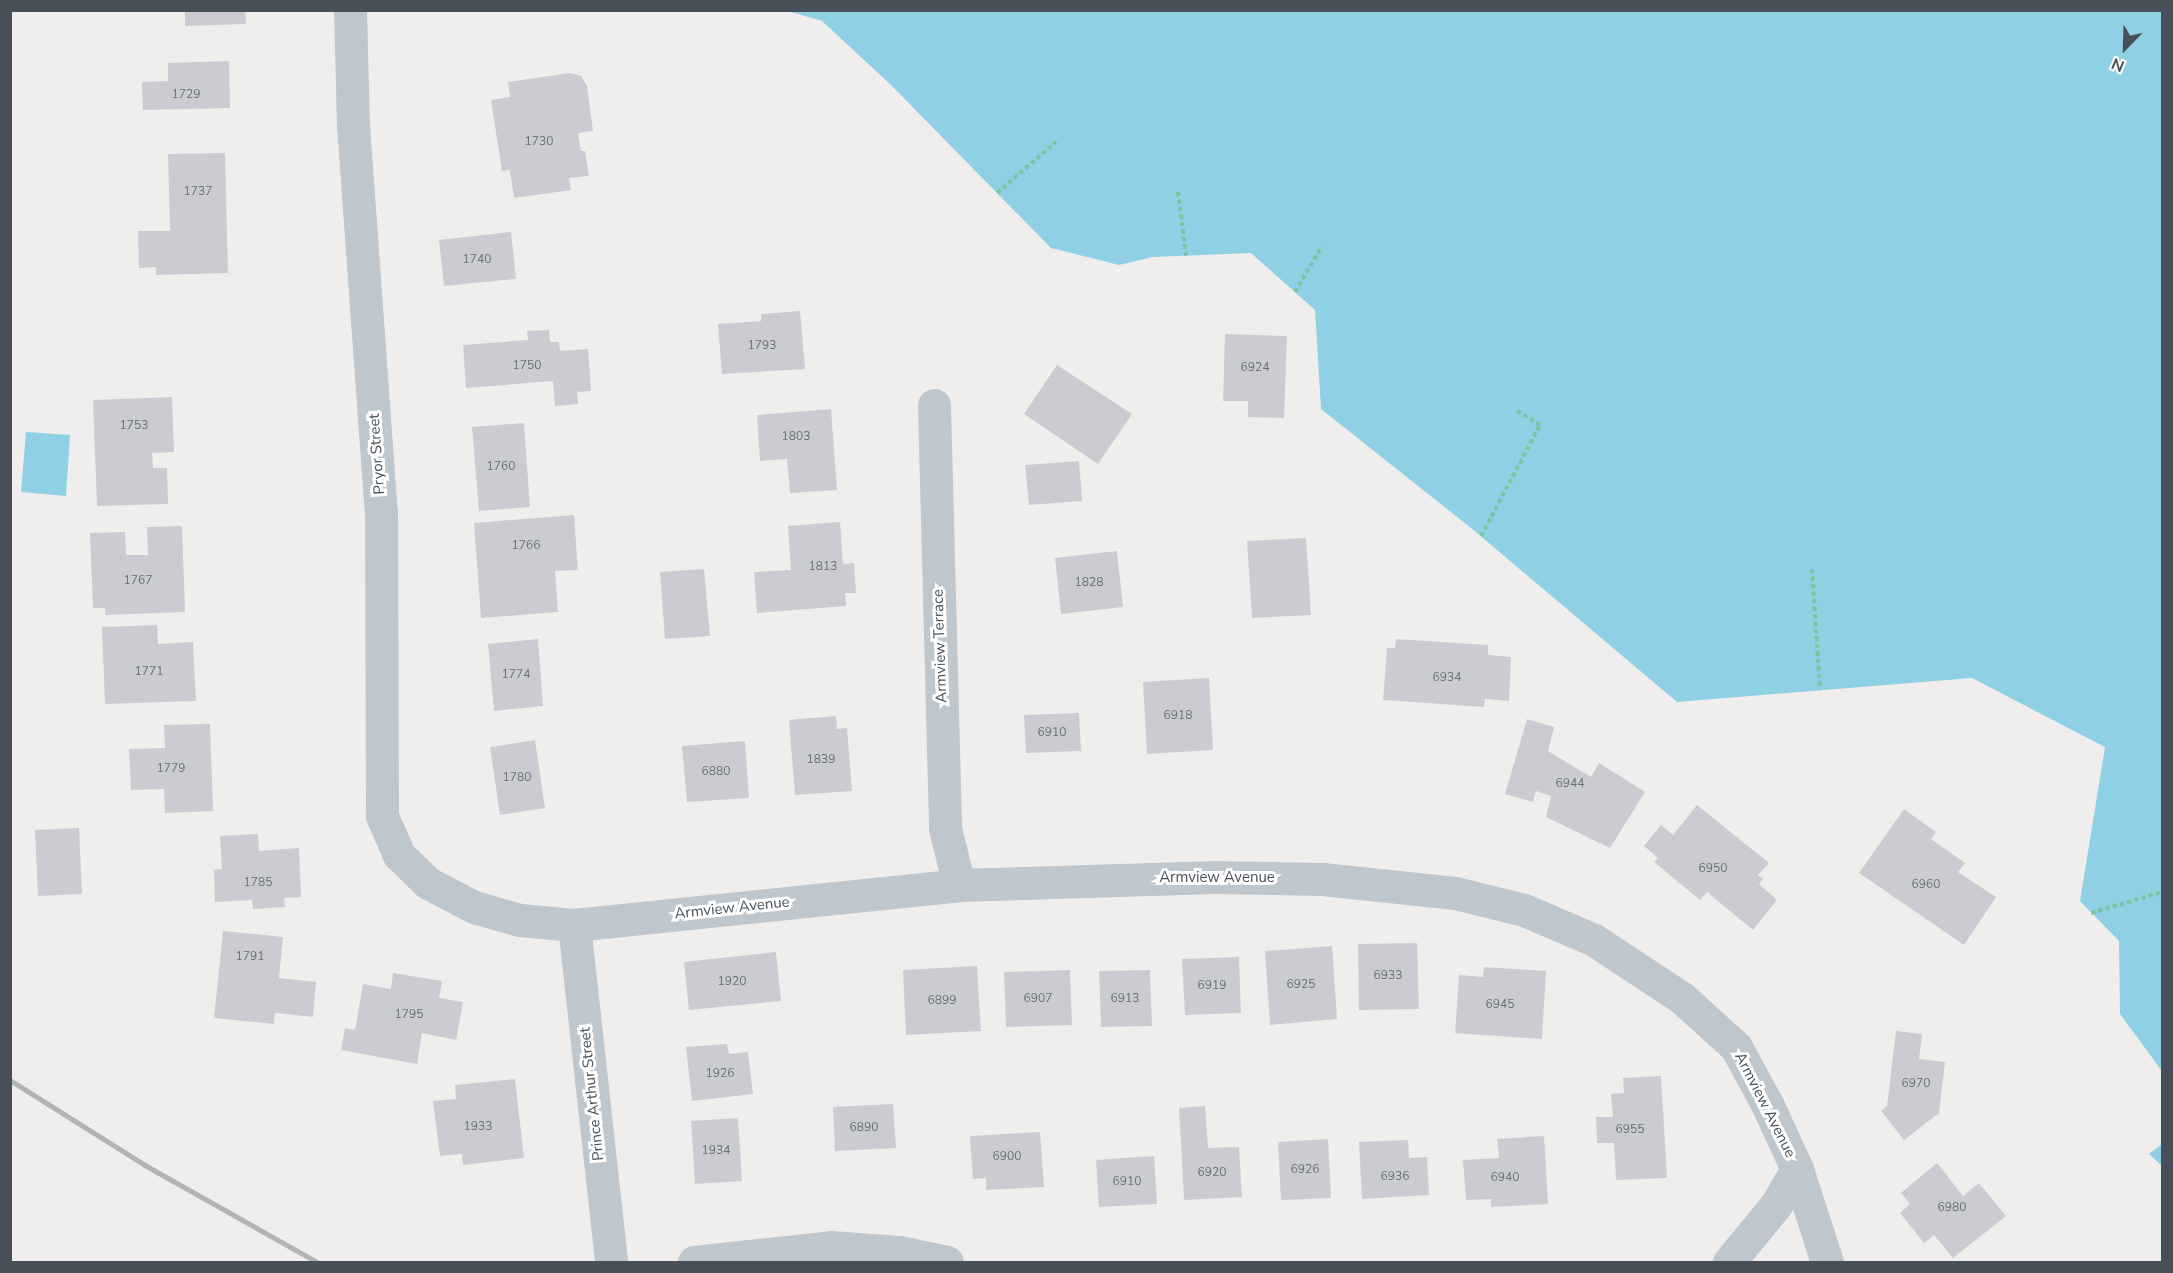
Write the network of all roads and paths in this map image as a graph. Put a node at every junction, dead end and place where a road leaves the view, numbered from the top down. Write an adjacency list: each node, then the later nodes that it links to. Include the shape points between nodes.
1 (350, 10): 13 (street, Pryor Street, via 353,125 381,512 382,816 399,855)
2 (1056, 142): 3 (path)
3 (997, 192)
4 (1178, 192): 6 (path)
5 (1322, 246): 7 (path)
6 (1186, 255)
7 (1295, 292)
8 (934, 405): 14 (street, Armview Terrace, via 945,828)
9 (1516, 410): 10 (path, via 1540,425)
10 (1481, 536)
11 (1812, 569): 12 (path)
12 (1820, 690)
13 (428, 883): 17 (street, Armview Avenue, via 474,907 520,920)
14 (959, 885): 17 (street, Armview Avenue); 18 (street, Armview Avenue, via 1215,877 1322,879 1455,893 1524,910 1603,947 1682,998 1736,1047)
15 (2163, 892): 16 (path)
16 (2091, 913)
17 (574, 925): 19 (street, Prince Arthur Street)
18 (1797, 1169): 22 (street, via 1776,1205); 23 (street, Armview Avenue)
19 (611, 1263)
20 (694, 1263): 21 (street, via 831,1247 899,1252)
21 (946, 1263)
22 (1729, 1263)
23 (1827, 1263)

